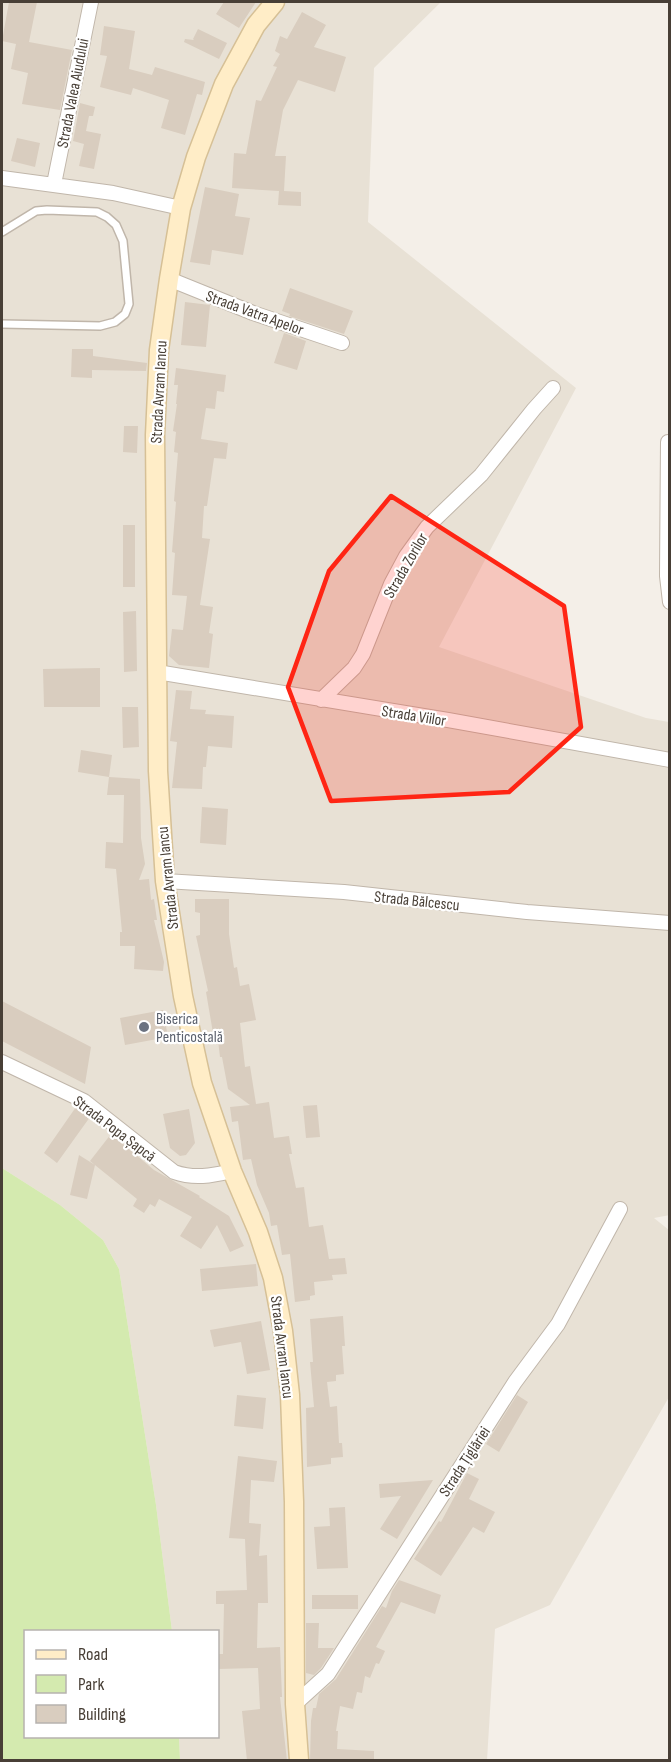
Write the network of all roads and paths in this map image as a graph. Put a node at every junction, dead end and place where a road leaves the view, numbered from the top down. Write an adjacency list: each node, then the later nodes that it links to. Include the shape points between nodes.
1 (91, 2): 4 (street, Strada Valea Aiudului)
2 (275, 2): 5 (main road, Strada Avram Iancu, via 256,25 224,84)
3 (2, 178): 4 (street)
4 (54, 184): 5 (street, via 113,192)
5 (181, 208): 7 (main road, Strada Avram Iancu)
6 (2, 232): 8 (lane, via 36,211 97,212 107,217 116,225 123,241 130,298 125,314 100,326)
7 (169, 279): 9 (street, Strada Vatra Apelor); 13 (main road, Strada Avram Iancu, via 159,350 155,435)
8 (2, 324)
9 (342, 344)
10 (553, 387): 14 (street, Strada Zorilor, via 481,476 427,527 391,584 363,654)
11 (668, 442): 12 (street)
12 (669, 602)
13 (157, 672): 14 (street, Strada Viilor); 16 (main road, Strada Avram Iancu)
14 (321, 700): 15 (street, Strada Viilor)
15 (669, 760)
16 (165, 881): 17 (street, Strada Bălcescu, via 344,892); 19 (main road, Strada Avram Iancu, via 183,996 202,1083)
17 (669, 923)
18 (2, 1062): 19 (street, Strada Popa Șapcă, via 84,1101 174,1172 205,1177)
19 (232, 1171): 21 (main road, Strada Avram Iancu, via 273,1278 283,1330 292,1455)
20 (620, 1209): 21 (street, Strada Țiglăriei, via 558,1324 515,1382 327,1674)
21 (295, 1704): 22 (main road, Strada Avram Iancu)
22 (299, 1761)

